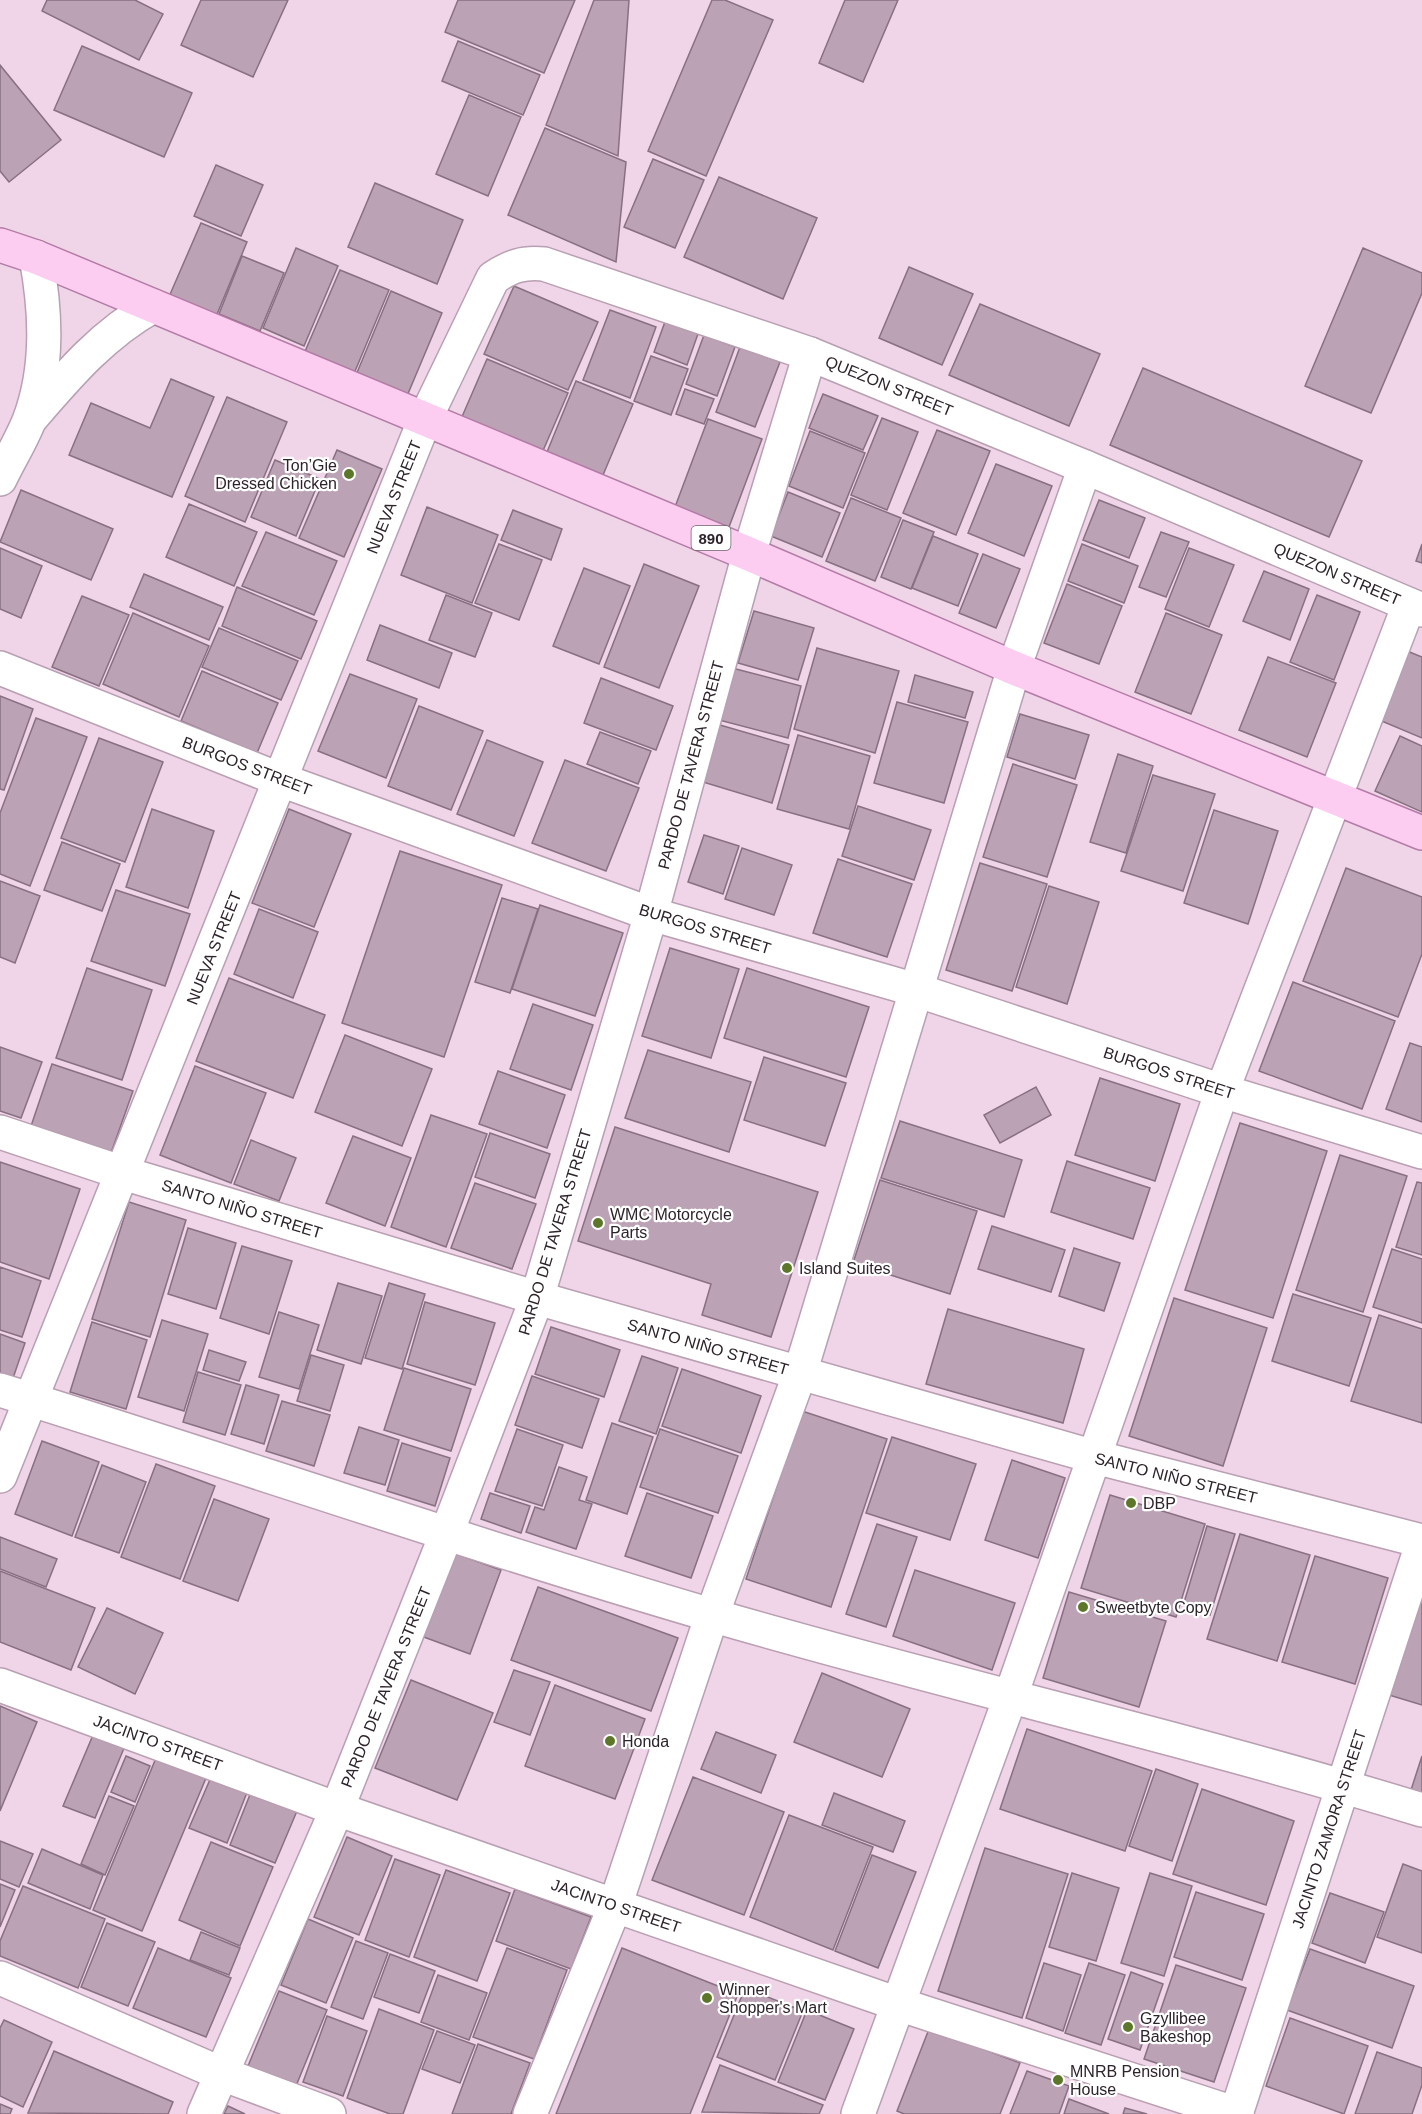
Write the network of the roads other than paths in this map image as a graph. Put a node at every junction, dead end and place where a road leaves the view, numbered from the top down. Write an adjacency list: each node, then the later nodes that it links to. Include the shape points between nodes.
1 (0, 244): 2 (main road, 890)
2 (36, 257): 3 (main road, 890); 6 (street, via 45,334)
3 (153, 306): 5 (main road, 890); 6 (street, via 111,332)
4 (810, 354): 5 (street, QUEZON STREET, via 544,264 528,263 510,267 494,278); 7 (street, QUEZON STREET); 9 (street, PARDO DE TAVERA STREET)
5 (425, 419): 9 (main road, 890); 13 (street, NUEVA STREET)
6 (29, 421): 8 (street)
7 (1085, 467): 10 (street, QUEZON STREET); 12 (street)
8 (0, 479)
9 (749, 554): 12 (main road, 890); 16 (street, PARDO DE TAVERA STREET)
10 (1415, 607): 14 (street)
11 (0, 668): 13 (street, BURGOS STREET)
12 (1014, 668): 14 (main road, 890); 17 (street)
13 (281, 780): 16 (street, BURGOS STREET); 21 (street, NUEVA STREET)
14 (1336, 797): 15 (main road, 890); 18 (street)
15 (1422, 833)
16 (651, 914): 17 (street, BURGOS STREET); 22 (street, PARDO DE TAVERA STREET)
17 (916, 990): 18 (street, BURGOS STREET); 23 (street)
18 (1222, 1091): 20 (street, BURGOS STREET); 25 (street)
19 (0, 1132): 21 (street, SANTO NIÑO STREET)
20 (1422, 1152)
21 (123, 1173): 22 (street, SANTO NIÑO STREET); 24 (street, NUEVA STREET)
22 (537, 1298): 23 (street, SANTO NIÑO STREET); 27 (street, PARDO DE TAVERA STREET)
23 (800, 1373): 25 (street, SANTO NIÑO STREET); 29 (street)
24 (15, 1394): 26 (street, NUEVA STREET); 27 (street)
25 (1095, 1457): 28 (street, SANTO NIÑO STREET); 31 (street)
26 (0, 1476)
27 (446, 1535): 29 (street); 33 (street, PARDO DE TAVERA STREET)
28 (1422, 1543): 32 (street, JACINTO ZAMORA STREET)
29 (712, 1615): 31 (street); 35 (street)
30 (0, 1685): 33 (street, JACINTO STREET)
31 (1010, 1698): 32 (street); 37 (street)
32 (1343, 1786): 34 (street); 43 (street, JACINTO ZAMORA STREET)
33 (337, 1809): 35 (street, JACINTO STREET); 38 (street, PARDO DE TAVERA STREET)
34 (1422, 1810)
35 (615, 1906): 37 (street, JACINTO STREET); 41 (street)
36 (0, 1978): 38 (street)
37 (898, 2004): 42 (street); 43 (street, JACINTO STREET)
38 (222, 2074): 39 (street, PARDO DE TAVERA STREET); 40 (street)
39 (204, 2114)
40 (329, 2114)
41 (530, 2114)
42 (858, 2114)
43 (1236, 2114)

